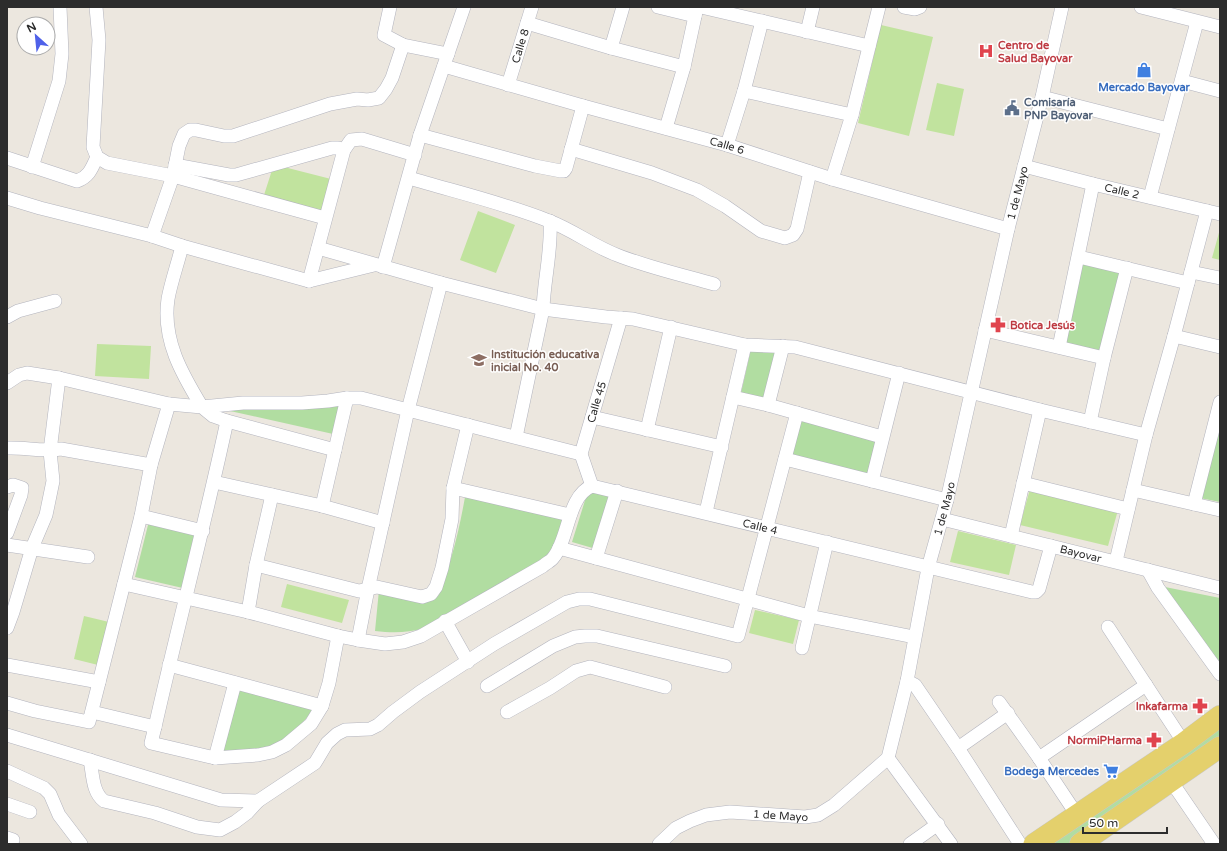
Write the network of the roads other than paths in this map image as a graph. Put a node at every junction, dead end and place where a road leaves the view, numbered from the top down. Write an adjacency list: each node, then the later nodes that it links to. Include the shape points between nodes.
1 (60, 7): 42 (street, via 62,54 59,81)
2 (96, 7): 39 (street, via 100,40 93,147)
3 (390, 7): 20 (street, Calle 6, via 384,34)
4 (464, 7): 23 (street)
5 (532, 7): 17 (street, Calle 8)
6 (623, 7): 22 (street)
7 (658, 7): 14 (street)
8 (813, 7): 19 (street)
9 (879, 7): 21 (street)
10 (904, 7): 11 (street)
11 (920, 7)
12 (1062, 7): 29 (street, 1 de Mayo)
13 (1143, 7): 16 (street)
14 (698, 10): 15 (street); 24 (street)
15 (762, 21): 19 (street); 27 (street)
16 (1197, 22): 18 (street); 25 (street)
17 (527, 23): 22 (street); 26 (street, Calle 8)
18 (1220, 27)
19 (807, 32): 21 (street)
20 (403, 45): 23 (street, Calle 6); 43 (street, via 392,78 378,98 330,104 233,136 190,130 184,134)
21 (869, 46): 31 (street)
22 (612, 48): 24 (street)
23 (446, 60): 26 (street, Calle 6); 34 (street)
24 (684, 67): 32 (street)
25 (1182, 80): 28 (street); 33 (street)
26 (508, 85): 30 (street, Calle 6)
27 (744, 91): 31 (street); 35 (street)
28 (1220, 91)
29 (1042, 97): 33 (street); 41 (street, 1 de Mayo)
30 (582, 106): 32 (street, Calle 6); 36 (street)
31 (852, 115): 46 (street)
32 (666, 128): 35 (street, Calle 6)
33 (1168, 128): 48 (street)
34 (420, 135): 36 (street, via 561,172 566,168); 38 (street)
35 (727, 145): 44 (street, Calle 6)
36 (571, 149): 44 (street, via 652,173 697,190 761,230 785,238 793,235 797,229)
37 (344, 150): 38 (street, via 351,140 362,139); 43 (street, via 332,148 236,175); 51 (street)
38 (415, 155): 45 (street)
39 (97, 157): 42 (street, via 89,174 77,180); 43 (street, via 107,163)
40 (7, 158): 42 (street)
41 (1024, 166): 47 (street, Calle 2); 53 (street, 1 de Mayo)
42 (32, 167)
43 (174, 170): 51 (street); 54 (street)
44 (810, 172): 46 (street, Calle 6)
45 (409, 178): 52 (street); 58 (street)
46 (832, 179): 53 (street, Calle 6)
47 (1093, 184): 48 (street, Calle 2); 57 (street)
48 (1150, 197): 50 (street, Calle 2)
49 (7, 198): 54 (street)
50 (1216, 211): 60 (street)
51 (325, 218): 56 (street)
52 (550, 221): 64 (street, via 619,256); 66 (street, via 551,238)
53 (1008, 229): 70 (street, 1 de Mayo)
54 (152, 236): 55 (street)
55 (182, 246): 62 (street); 85 (street, via 168,299 167,328 179,367)
56 (318, 248): 58 (street); 62 (street)
57 (1079, 257): 59 (street); 74 (street)
58 (379, 266): 62 (street); 63 (street)
59 (1127, 268): 60 (street); 76 (street)
60 (1189, 277): 61 (street); 71 (street)
61 (1220, 278)
62 (309, 281)
63 (442, 283): 66 (street); 87 (street)
64 (714, 284)
65 (56, 301): 67 (street, via 18,311)
66 (543, 309): 68 (street); 96 (street)
67 (7, 317)
68 (621, 318): 69 (street); 90 (street, Calle 45)
69 (671, 327): 72 (street); 94 (street)
70 (985, 330): 74 (street); 80 (street, 1 de Mayo)
71 (1174, 336): 75 (street); 95 (street)
72 (745, 345): 73 (street); 81 (street)
73 (783, 346): 77 (street, via 795,346); 84 (street)
74 (1059, 347): 76 (street)
75 (1220, 347)
76 (1104, 358): 92 (street)
77 (899, 373): 80 (street); 97 (street)
78 (59, 378): 79 (street, via 27,373); 83 (street); 101 (street)
79 (7, 383)
80 (971, 392): 88 (street); 114 (street, 1 de Mayo)
81 (733, 397): 84 (street); 98 (street)
82 (347, 398): 85 (street, via 302,403 243,403); 87 (street, via 361,398); 100 (street)
83 (169, 404): 85 (street); 104 (street)
84 (768, 405): 89 (street)
85 (202, 408): 91 (street, via 213,416)
86 (1219, 409): 115 (street)
87 (408, 410): 93 (street); 123 (street)
88 (1040, 410): 92 (street); 107 (street)
89 (797, 413): 97 (street); 103 (street)
90 (592, 417): 94 (street); 102 (street, Calle 45)
91 (227, 421): 100 (street); 106 (street)
92 (1090, 422): 95 (street)
93 (468, 425): 96 (street); 110 (street)
94 (647, 430): 98 (street)
95 (1146, 435): 111 (street)
96 (516, 437): 102 (street)
97 (882, 437): 105 (street)
98 (722, 447): 119 (street)
99 (7, 448): 101 (street)
100 (335, 450): 116 (street)
101 (50, 451): 104 (street, via 61,449); 131 (street, via 53,480 46,515)
102 (581, 454): 108 (street)
103 (785, 460): 105 (street); 124 (street)
104 (151, 465): 121 (street)
105 (872, 481): 114 (street)
106 (214, 482): 113 (street); 125 (street)
107 (1023, 483): 117 (street); 127 (street)
108 (592, 486): 112 (street, Calle 4); 120 (street, via 580,495)
109 (7, 487): 126 (street, via 13,485 22,488)
110 (453, 488): 120 (street); 141 (street, via 452,519 442,568 434,591 422,597 377,587)
111 (1133, 490): 115 (street); 117 (street)
112 (617, 491): 119 (street, Calle 4); 134 (street)
113 (272, 495): 116 (street); 136 (street)
114 (947, 500): 122 (street, 1 de Mayo)
115 (1194, 504): 118 (street)
116 (322, 506): 123 (street)
117 (1128, 509): 135 (street)
118 (1220, 510)
119 (706, 512): 124 (street, Calle 4)
120 (570, 515): 132 (street)
121 (141, 516): 125 (street); 139 (street)
122 (942, 519): 127 (street, Bayovar); 137 (street, 1 de Mayo)
123 (383, 523): 141 (street)
124 (768, 528): 128 (street, Calle 4); 143 (street)
125 (203, 531): 142 (street)
126 (7, 533)
127 (1011, 536): 130 (street, Bayovar)
128 (827, 542): 137 (street, Calle 4); 145 (street)
129 (7, 545): 131 (street)
130 (1051, 546): 135 (street, Bayovar); 137 (street, Calle 4, via 1036,592)
131 (32, 548): 133 (street); 148 (street)
132 (559, 548): 134 (street); 146 (street, via 553,558 543,566)
133 (88, 557)
134 (596, 558): 143 (street)
135 (1116, 561): 138 (street, Bayovar)
136 (256, 565): 141 (street, via 359,591); 144 (street)
137 (928, 568): 150 (street, 1 de Mayo)
138 (1148, 570): 140 (street, Bayovar); 157 (street, via 1158,588)
139 (124, 584): 142 (street); 159 (street)
140 (1220, 588)
141 (368, 589): 151 (street)
142 (186, 597): 144 (street); 154 (street)
143 (749, 600): 145 (street); 153 (street, via 738,636 579,598 567,602 494,644)
144 (248, 612): 149 (street)
145 (809, 616): 150 (street); 152 (street)
146 (445, 621): 151 (street, via 421,636 403,642 385,644); 153 (street)
147 (1108, 627): 161 (street)
148 (7, 628)
149 (338, 636): 151 (street); 166 (street)
150 (914, 638): 158 (street, 1 de Mayo)
151 (358, 640)
152 (802, 648)
153 (468, 662): 182 (street, via 420,692 370,729 345,730 337,734 327,743 315,763)
154 (169, 665): 160 (street); 171 (street)
155 (7, 666): 159 (street)
156 (725, 666): 162 (street, via 597,636 586,636 575,637 553,646)
157 (1220, 674)
158 (907, 680): 174 (street, via 915,686); 177 (street, 1 de Mayo)
159 (98, 682): 167 (street)
160 (235, 683): 166 (street); 176 (street)
161 (1146, 685): 173 (street); 178 (street)
162 (487, 686)
163 (666, 687): 168 (street, via 590,667 576,671)
164 (999, 702): 169 (street)
165 (7, 703): 167 (street, via 89,722)
166 (322, 706): 176 (street, via 311,724 286,745 272,752)
167 (92, 712): 171 (street)
168 (506, 712)
169 (1008, 713): 174 (street); 178 (street)
170 (1220, 716): 173 (main road)
171 (155, 727): 176 (street, via 151,743)
172 (7, 735): 179 (street)
173 (1184, 743): 185 (main road)
174 (958, 748): 191 (street)
175 (1220, 748): 181 (main road)
176 (215, 758)
177 (888, 758): 186 (street); 188 (street, 1 de Mayo, via 834,805 818,815 804,817 730,812 706,815 676,828)
178 (1039, 758): 185 (street)
179 (90, 760): 182 (street, via 222,800); 182 (street, via 95,789 98,797 104,801 155,813 192,826 220,830 247,813)
180 (7, 771): 187 (street, via 44,788 50,794 59,816)
181 (1171, 781): 193 (main road); 194 (street)
182 (258, 801)
183 (7, 804): 184 (street)
184 (30, 812)
185 (1077, 815): 192 (main road)
186 (938, 824): 189 (street); 190 (street)
187 (80, 844)
188 (659, 844)
189 (910, 844)
190 (951, 844)
191 (1020, 844)
192 (1034, 844)
193 (1080, 844)
194 (1214, 844)

